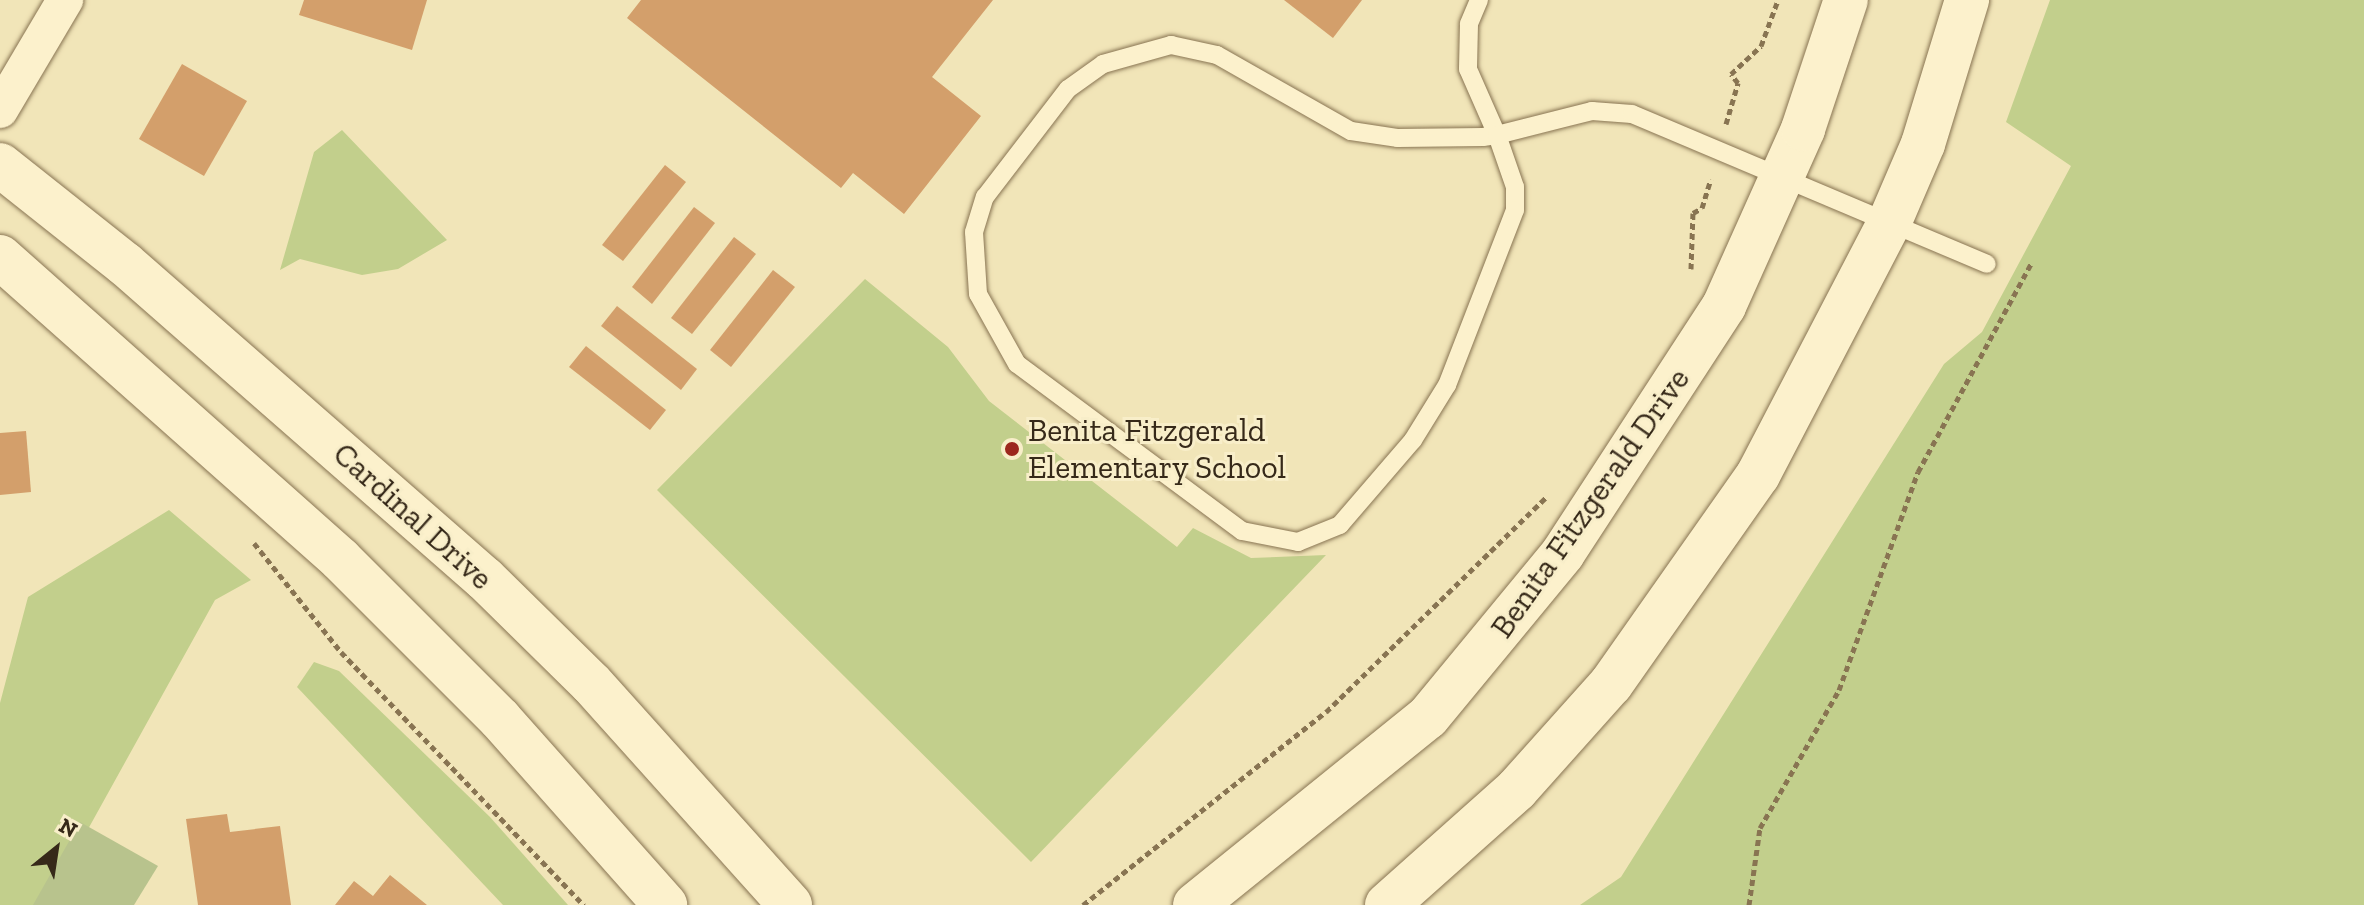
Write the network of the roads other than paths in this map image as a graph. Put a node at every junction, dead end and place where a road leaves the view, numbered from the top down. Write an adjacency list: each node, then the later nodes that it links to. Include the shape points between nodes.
1 (65, 0): 5 (street)
2 (1479, 0): 6 (lane, via 1469,24 1468,69)
3 (1846, 0): 8 (main road, Benita Fitzgerald Drive)
4 (1967, 0): 9 (main road, via 1923,144)
5 (0, 110)
6 (1497, 135): 6 (lane, via 1515,210 1467,340 1431,415 1356,509 1324,534 1274,540 1206,509 1017,364 978,294 974,232 985,197 1068,89 1103,64 1146,48 1217,55 1351,131 1430,141); 8 (lane, via 1613,111)
7 (0, 165): 13 (main road, Cardinal Drive, via 125,264 485,579 601,694)
8 (1784, 174): 9 (lane); 14 (main road, Benita Fitzgerald Drive, via 1699,347 1501,635 1428,717)
9 (1890, 221): 11 (lane); 15 (main road, via 1828,349 1692,577 1517,789)
10 (0, 257): 12 (main road, via 340,559 500,719)
11 (1987, 264)
12 (665, 905)
13 (790, 905)
14 (1195, 905)
15 (1387, 905)

